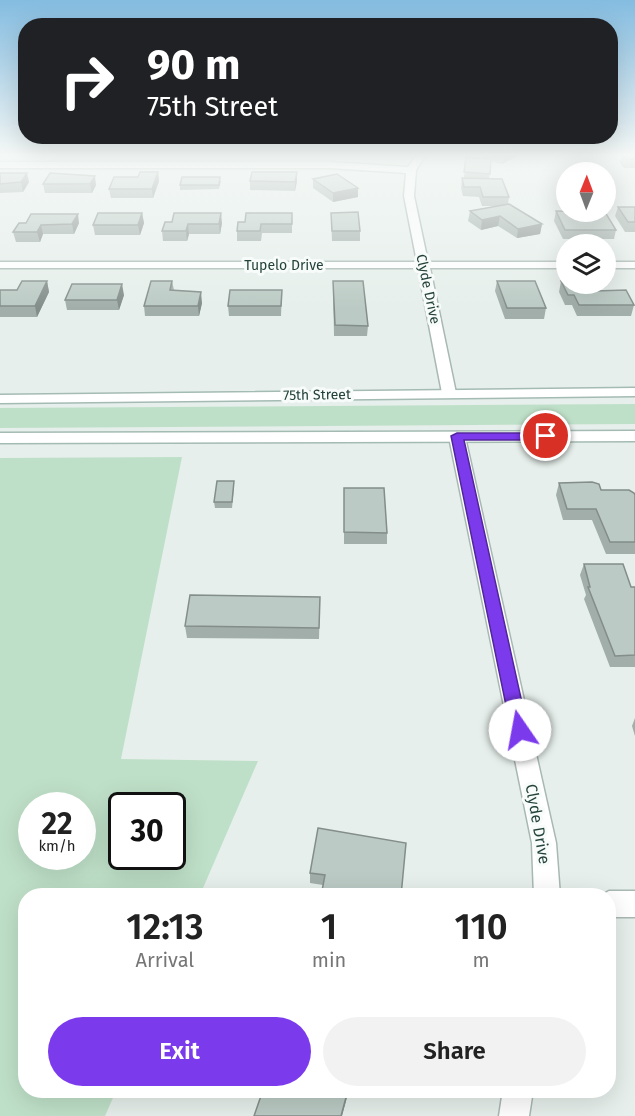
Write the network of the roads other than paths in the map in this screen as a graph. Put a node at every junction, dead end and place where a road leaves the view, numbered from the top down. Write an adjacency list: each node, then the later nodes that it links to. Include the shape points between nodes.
1 (411, 205): 2 (street, Clyde Drive)
2 (423, 265): 3 (street, Tupelo Drive); 6 (street, Tupelo Drive); 8 (street, Clyde Drive)
3 (556, 265)
4 (616, 265): 5 (street)
5 (635, 265)
6 (0, 266)
7 (635, 392): 8 (street, 75th Street)
8 (449, 393): 9 (street, 75th Street)
9 (0, 399)
10 (457, 436): 11 (street); 12 (street); 13 (street, Clyde Drive, via 544,846)
11 (635, 436)
12 (0, 438)
13 (547, 888)
14 (616, 904): 15 (street)
15 (635, 904)
16 (517, 1098): 17 (street)
17 (514, 1116)

